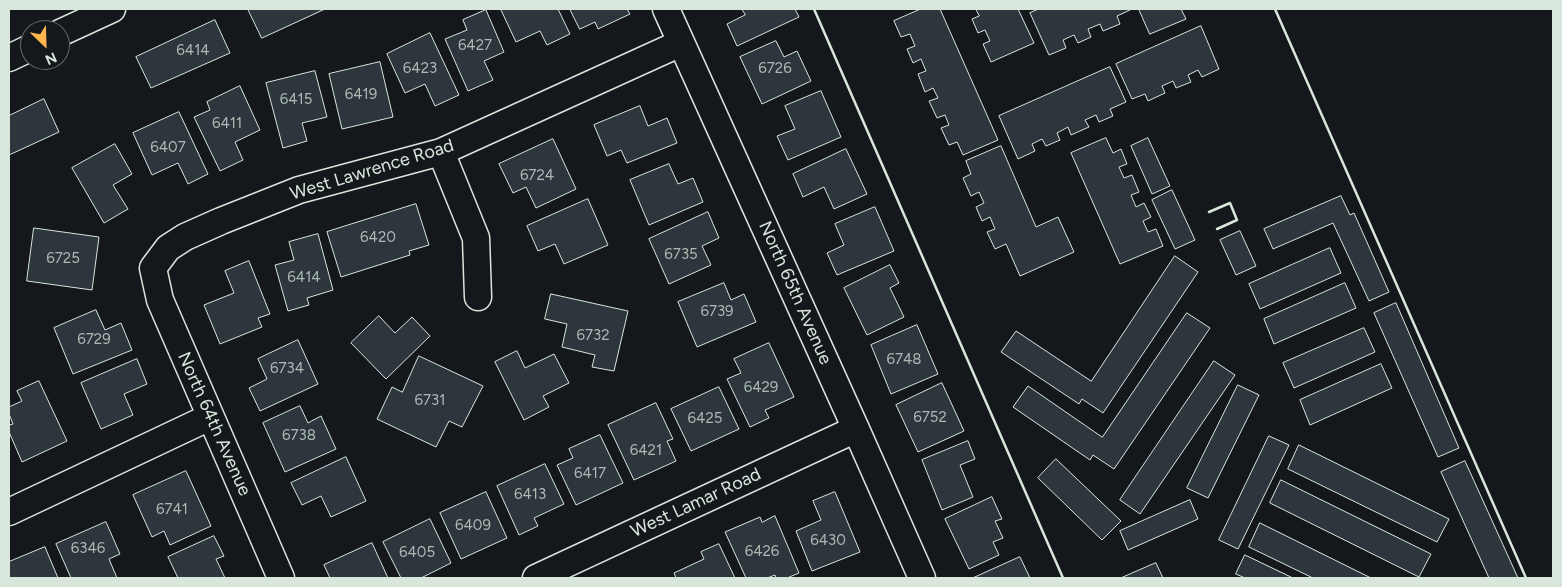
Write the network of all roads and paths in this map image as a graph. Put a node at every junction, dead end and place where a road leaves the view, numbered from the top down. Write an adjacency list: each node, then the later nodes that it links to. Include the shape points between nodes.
1 (112, 9): 3 (street)
2 (666, 9): 4 (street, North 65th Avenue)
3 (70, 28)
4 (681, 43): 5 (street, West Lawrence Road); 9 (street, North 65th Avenue)
5 (442, 152): 6 (street, West Lawrence Road, via 298,190 220,221 168,248); 7 (street, via 476,238)
6 (153, 268): 8 (street, North 64th Avenue, via 160,300)
7 (478, 297)
8 (210, 417): 10 (street); 11 (street, North 64th Avenue)
9 (856, 429): 12 (street, West Lamar Road); 13 (street, North 65th Avenue)
10 (9, 512)
11 (281, 578)
12 (536, 578)
13 (922, 578)

